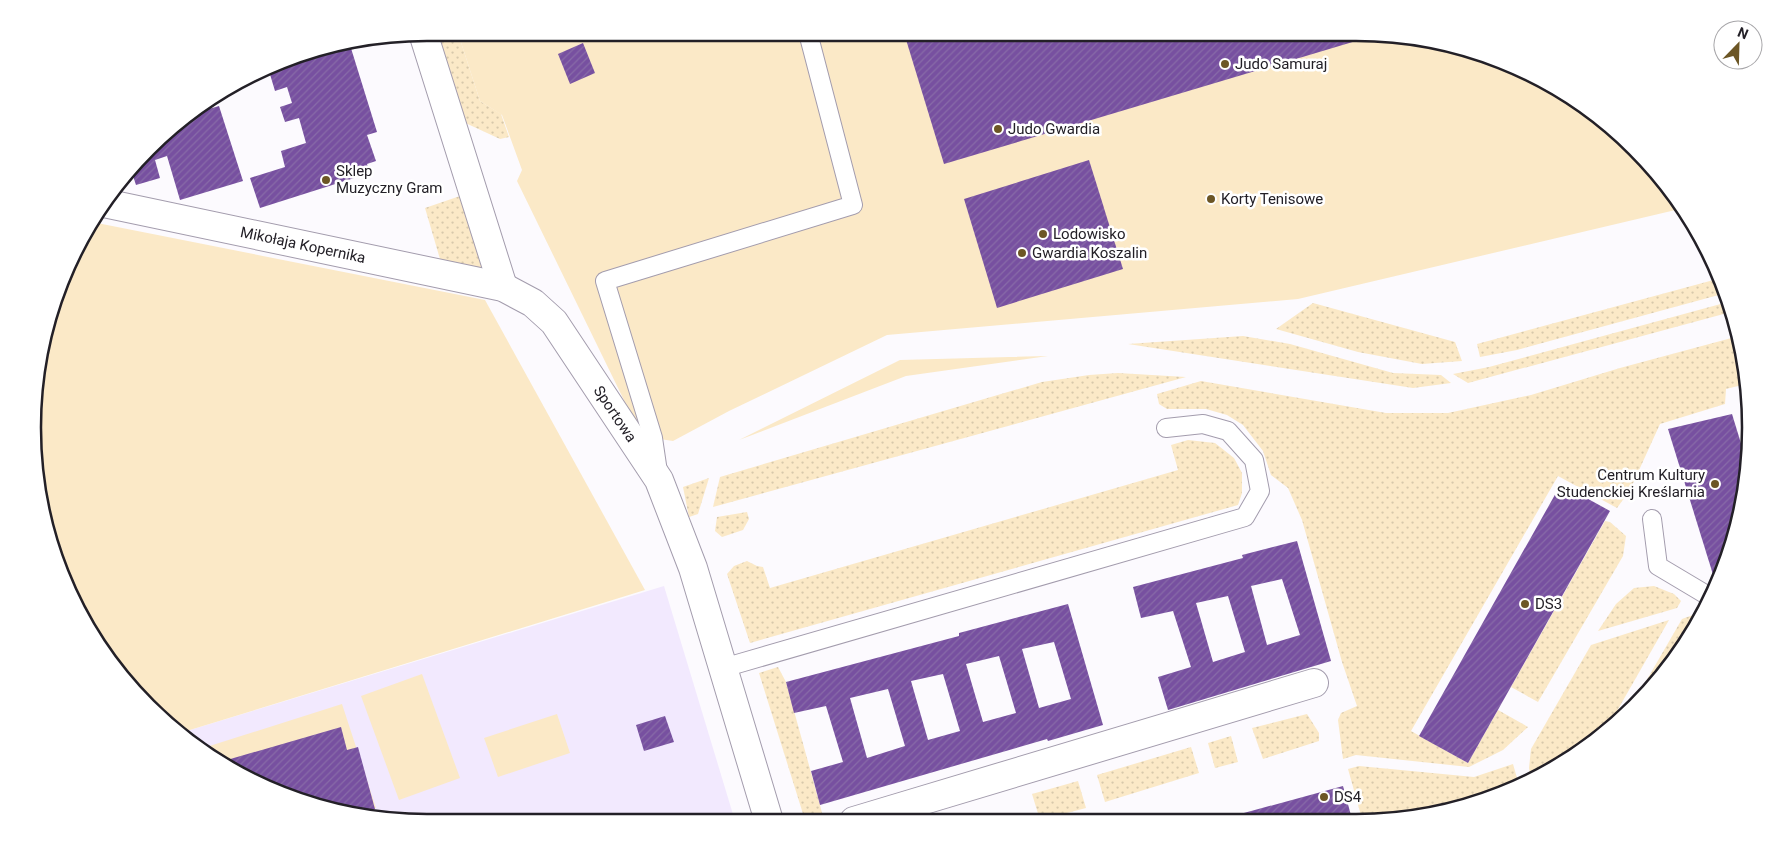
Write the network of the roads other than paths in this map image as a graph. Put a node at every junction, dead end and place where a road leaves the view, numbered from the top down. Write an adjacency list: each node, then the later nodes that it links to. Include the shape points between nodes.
1 (427, 41): 4 (street)
2 (810, 41): 6 (lane, via 853,205 605,281 653,438)
3 (112, 205): 4 (street, Mikołaja Kopernika)
4 (503, 287): 6 (street, Sportowa, via 533,303 554,322)
5 (1166, 428): 9 (lane, via 1203,424 1228,431 1254,460 1260,491 1245,517)
6 (659, 480): 9 (street, Sportowa, via 692,568)
7 (1652, 519): 8 (lane, via 1658,566)
8 (1704, 593)
9 (723, 668): 11 (street, Sportowa)
10 (1314, 684): 12 (street)
11 (767, 814)
12 (878, 814)

